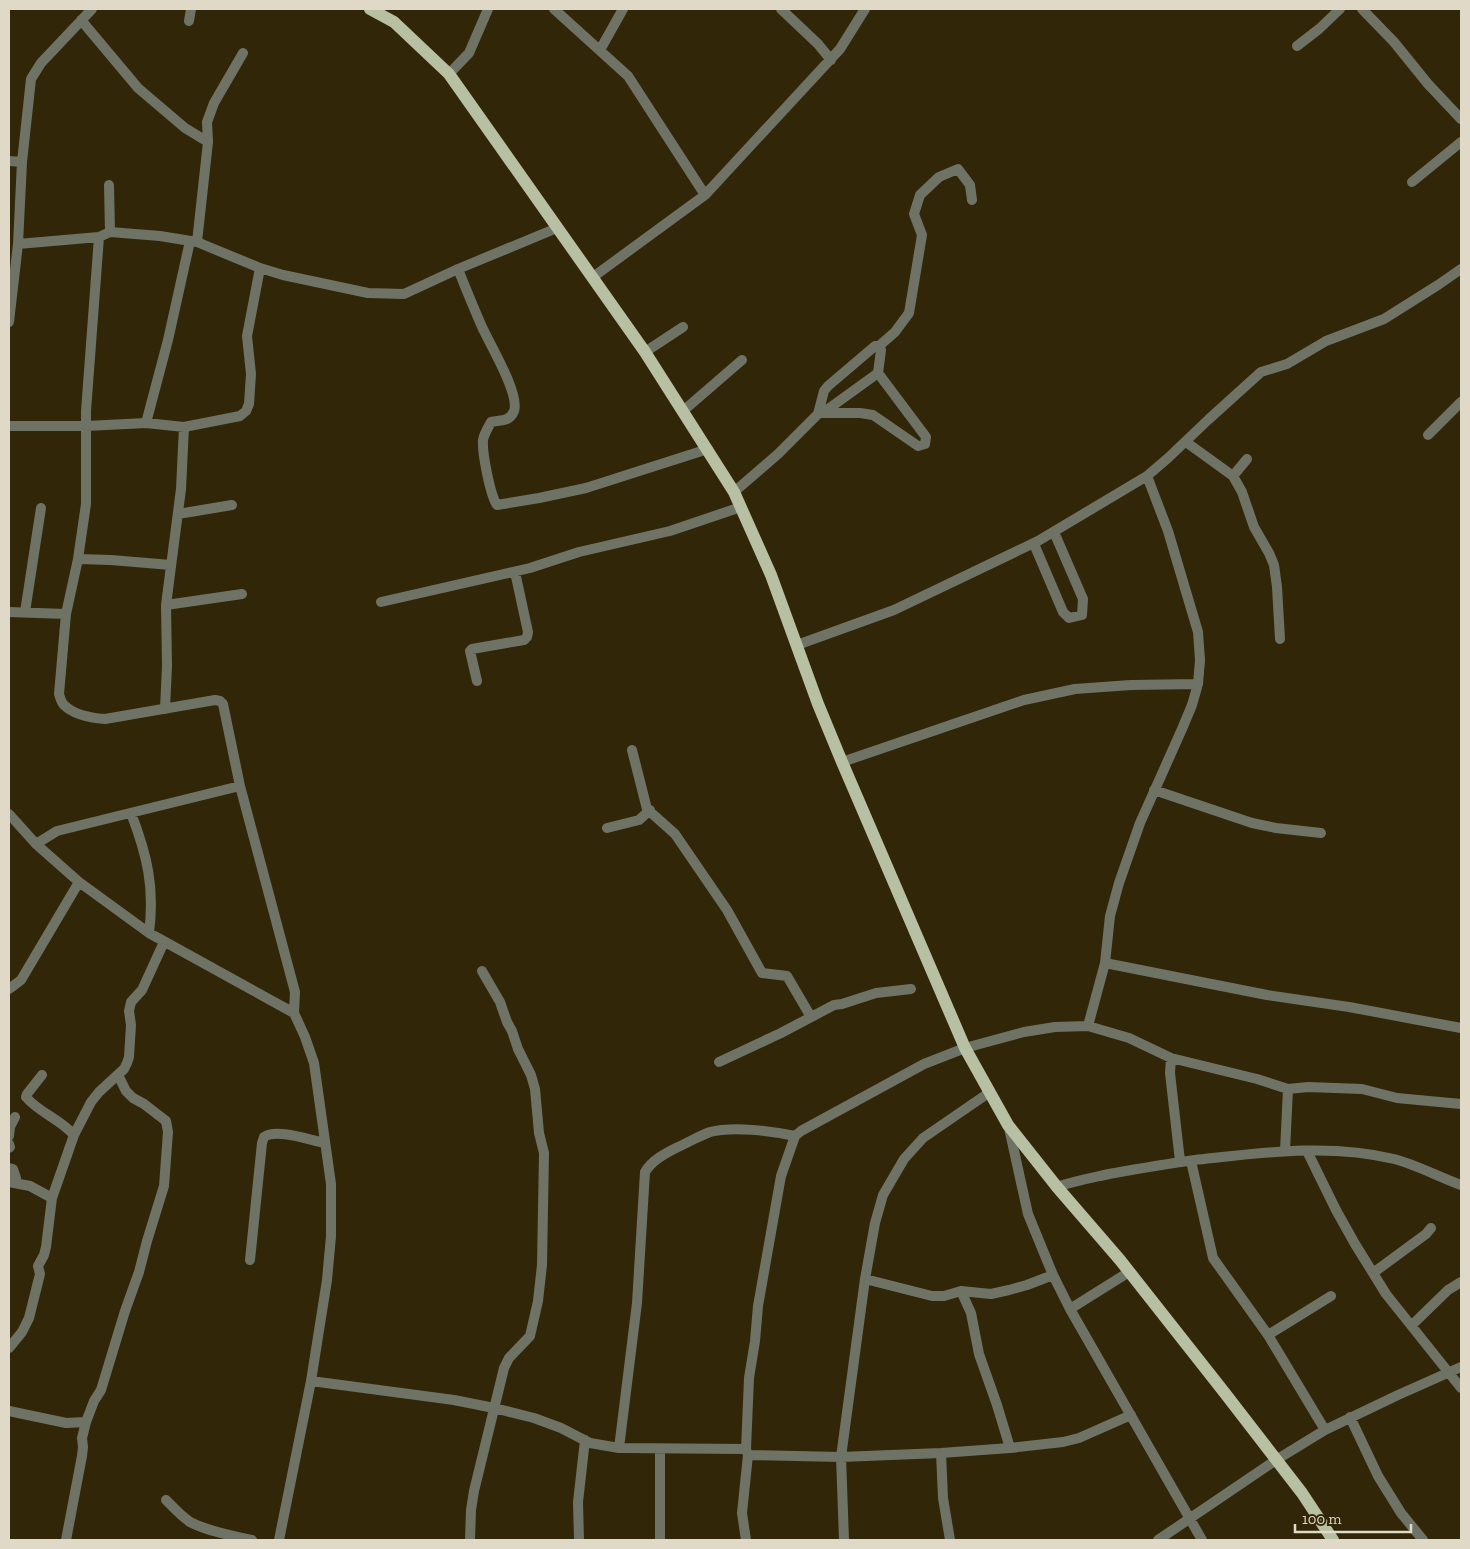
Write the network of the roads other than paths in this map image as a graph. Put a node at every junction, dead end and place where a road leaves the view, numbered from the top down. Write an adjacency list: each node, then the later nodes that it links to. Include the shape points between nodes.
1 (92, 9): 11 (street)
2 (192, 9): 12 (street)
3 (370, 9): 17 (main road, via 394,22)
4 (488, 9): 17 (street, via 468,53)
5 (554, 9): 14 (street)
6 (623, 9): 14 (street)
7 (781, 9): 16 (street)
8 (865, 9): 16 (street)
9 (1340, 9): 13 (street)
10 (1362, 9): 18 (street)
11 (81, 20): 19 (street, via 138,88 185,128); 22 (street, via 41,63 31,79)
12 (189, 21)
13 (1297, 46)
14 (600, 50): 25 (street, via 628,76)
15 (243, 53): 19 (street, via 214,103 208,122)
16 (831, 60): 25 (street)
17 (449, 74): 27 (main road)
18 (1461, 119)
19 (208, 142): 30 (street)
20 (1461, 142): 23 (street)
21 (9, 161): 22 (street)
22 (22, 162): 31 (street)
23 (1412, 182)
24 (109, 185): 28 (street)
25 (705, 195): 35 (street)
26 (972, 200): 38 (street, via 970,185 958,169 939,177 920,195 914,214 922,235 909,313)
27 (557, 228): 33 (street); 35 (main road)
28 (110, 232): 29 (street); 30 (street)
29 (99, 237): 31 (street); 47 (street)
30 (194, 242): 32 (street); 45 (street)
31 (18, 244): 36 (street)
32 (260, 268): 33 (street, via 368,293 394,294 404,294); 48 (street, via 248,336 250,374 246,411 240,416)
33 (458, 269): 51 (street, via 501,363 515,409 504,421 491,422 483,439 487,473 497,505 586,488)
34 (1461, 269): 50 (street, via 1384,319 1326,341 1287,364 1264,370)
35 (593, 277): 39 (main road)
36 (9, 322)
37 (683, 327): 39 (street)
38 (879, 346): 41 (street); 44 (street, via 828,386 824,391)
39 (645, 352): 43 (main road)
40 (742, 360): 43 (street)
41 (878, 372): 44 (street); 44 (street, via 926,437 925,444 918,446 872,415)
42 (1461, 402): 49 (street)
43 (683, 410): 51 (main road)
44 (821, 413): 55 (street)
45 (146, 424): 47 (street); 48 (street)
46 (9, 426): 47 (street)
47 (86, 426): 62 (street, via 86,504)
48 (184, 427): 59 (street)
49 (1428, 435)
50 (1186, 442): 53 (street); 54 (street)
51 (708, 449): 55 (main road)
52 (1248, 459): 54 (street)
53 (1147, 476): 60 (street); 74 (street, via 1168,531 1198,632)
54 (1233, 476): 71 (street, via 1274,565)
55 (734, 492): 57 (main road)
56 (232, 505): 59 (street)
57 (740, 507): 64 (street, via 670,531 579,552); 72 (main road, via 772,576)
58 (41, 508): 69 (street)
59 (178, 514): 63 (street)
60 (1054, 532): 61 (street); 61 (street, via 1083,599 1082,615 1069,618 1063,612)
61 (1034, 544): 72 (street, via 894,610)
62 (78, 559): 63 (street); 70 (street)
63 (170, 565): 67 (street)
64 (515, 572): 66 (street); 73 (street, via 527,636 524,640 472,649)
65 (242, 594): 67 (street)
66 (381, 602)
67 (166, 605): 75 (street)
68 (9, 612): 69 (street)
69 (25, 612): 70 (street)
70 (66, 614): 75 (street, via 59,694 62,704 90,718 105,719)
71 (1280, 639)
72 (797, 645): 77 (main road)
73 (477, 681)
74 (1198, 684): 77 (street, via 1075,690 1024,700); 79 (street, via 1186,721)
75 (165, 709): 78 (street, via 215,700 223,704)
76 (632, 750): 80 (street, via 647,809)
77 (842, 762): 97 (main road)
78 (240, 786): 81 (street); 93 (street, via 295,992)
79 (1154, 790): 84 (street, via 1252,823); 89 (street, via 1119,883 1110,916)
80 (650, 810): 83 (street, via 639,820); 94 (street, via 676,834 727,910 762,973 787,976)
81 (131, 813): 85 (street, via 56,831); 87 (street, via 148,867)
82 (10, 817): 85 (street)
83 (608, 828)
84 (1321, 833)
85 (36, 844): 86 (street)
86 (79, 882): 87 (street); 92 (street, via 21,980)
87 (149, 932): 88 (street)
88 (164, 942): 93 (street); 101 (street, via 142,990 131,1002 129,1057)
89 (1105, 963): 95 (street); 96 (street, via 1266,995)
90 (482, 971): 139 (street, via 500,1002 531,1075 544,1153 543,1246 538,1301 530,1336 517,1348 504,1368)
91 (911, 989): 94 (street, via 876,993)
92 (9, 990)
93 (294, 1013): 110 (street, via 314,1063)
94 (810, 1016): 99 (street, via 782,1033)
95 (1088, 1026): 97 (street, via 1024,1032); 98 (street, via 1129,1038)
96 (1461, 1028)
97 (965, 1048): 103 (main road); 109 (street, via 924,1064)
98 (1171, 1058): 102 (street); 115 (street)
99 (719, 1062)
100 (42, 1075): 107 (street, via 26,1097 68,1127)
101 (118, 1075): 107 (street, via 91,1102); 143 (street, via 133,1098 166,1121 164,1186 104,1382)
102 (1288, 1089): 104 (street, via 1362,1089 1397,1098); 113 (street)
103 (990, 1092): 106 (main road); 127 (street, via 923,1138 904,1159 883,1195)
104 (1461, 1104)
105 (15, 1117): 108 (street)
106 (1008, 1125): 120 (main road); 126 (street, via 1028,1214)
107 (74, 1135): 121 (street)
108 (9, 1136)
109 (795, 1136): 146 (street, via 715,1131 672,1150 654,1161 645,1172 638,1303); 149 (street, via 781,1176 758,1306 749,1378)
110 (325, 1143): 123 (street, via 281,1134 264,1137); 137 (street, via 331,1184 331,1236)
111 (9, 1144): 112 (street)
112 (9, 1148)
113 (1285, 1151): 114 (street); 116 (street)
114 (1307, 1151): 119 (street, via 1354,1152 1395,1159); 125 (street)
115 (1180, 1161): 116 (street); 120 (street, via 1078,1180)
116 (1191, 1161): 133 (street, via 1213,1258)
117 (9, 1168): 118 (street, via 13,1169 16,1178)
118 (9, 1182): 121 (street, via 30,1186)
119 (1461, 1185)
120 (1057, 1187): 124 (main road)
121 (52, 1198): 134 (street, via 46,1247 38,1266 40,1274 28,1318)
122 (1431, 1228): 125 (street)
123 (250, 1260)
124 (1129, 1272): 131 (street); 152 (main road)
125 (1372, 1273): 132 (street)
126 (1053, 1275): 129 (street, via 991,1294); 131 (street)
127 (865, 1279): 129 (street, via 932,1296); 151 (street)
128 (1461, 1282): 132 (street, via 1448,1290)
129 (961, 1292): 147 (street, via 971,1313 979,1354)
130 (1331, 1296): 133 (street)
131 (1070, 1309): 141 (street)
132 (1412, 1325): 136 (street)
133 (1268, 1334): 144 (street)
134 (9, 1348)
135 (1461, 1367): 136 (street)
136 (1450, 1373): 138 (street); 142 (street)
137 (311, 1381): 139 (street); 157 (street)
138 (1461, 1388)
139 (494, 1408): 145 (street, via 534,1418); 158 (street, via 474,1491)
140 (9, 1411): 143 (street, via 66,1423)
141 (1131, 1415): 147 (street, via 1079,1438); 154 (street)
142 (1350, 1417): 144 (street); 167 (street, via 1378,1476)
143 (86, 1422): 155 (street)
144 (1325, 1430): 152 (street)
145 (585, 1440): 146 (street); 159 (street, via 578,1502)
146 (619, 1448): 148 (street)
147 (1010, 1448): 150 (street)
148 (660, 1449): 149 (street); 160 (street)
149 (747, 1452): 151 (street); 161 (street, via 742,1513)
150 (941, 1453): 151 (street); 163 (street, via 943,1498)
151 (841, 1457): 162 (street)
152 (1276, 1460): 154 (street); 166 (main road)
153 (166, 1500): 156 (street, via 192,1522)
154 (1191, 1519): 164 (street); 165 (street)
155 (66, 1540)
156 (252, 1540)
157 (279, 1540)
158 (470, 1540)
159 (579, 1540)
160 (660, 1540)
161 (746, 1540)
162 (844, 1540)
163 (950, 1540)
164 (1158, 1540)
165 (1202, 1540)
166 (1333, 1540)
167 (1422, 1540)

